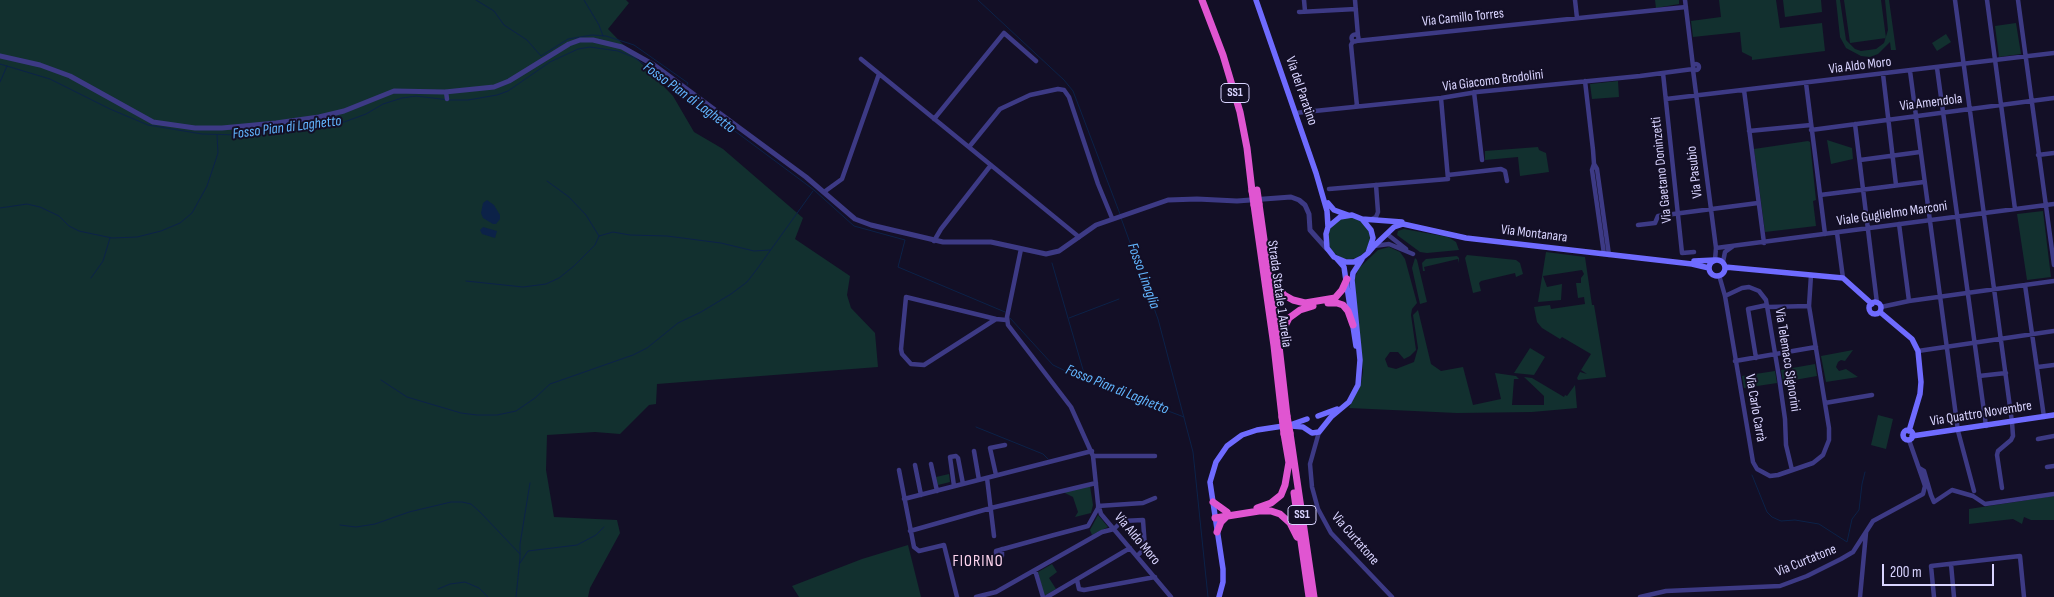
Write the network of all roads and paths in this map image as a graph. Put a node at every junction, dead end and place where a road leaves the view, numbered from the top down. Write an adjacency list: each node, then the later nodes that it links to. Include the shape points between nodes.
1 (1202, 0): 65 (highway, Strada Statale 1 Aurelia / SS1, via 1237,102)
2 (1206, 0): 65 (highway, Strada Statale 1 Aurelia / SS1, via 1237,82 1252,147)
3 (1256, 0): 42 (main road, Via del Paratino)
4 (1304, 0): 13 (street)
5 (1355, 0): 12 (street)
6 (1575, 0): 15 (street)
7 (1685, 0): 11 (street, Via Pasubio)
8 (1955, 0): 23 (street)
9 (1987, 0): 22 (street)
10 (2018, 0): 19 (street)
11 (1686, 7): 15 (street, Via Camillo Torres); 24 (street, Via Pasubio)
12 (1356, 9): 13 (street); 16 (street)
13 (1305, 11): 14 (street)
14 (1299, 12)
15 (1578, 18): 16 (street, Via Camillo Torres)
16 (1356, 38): 40 (street, via 1351,45)
17 (2054, 54): 19 (street, Via Aldo Moro)
18 (0, 56): 67 (street, via 70,76 153,122 222,128 319,117 344,111 394,91 446,96 501,85 574,41 608,42 654,65)
19 (2026, 57): 22 (street, Via Aldo Moro); 38 (street)
20 (861, 59): 28 (street)
21 (1036, 61): 45 (street, via 1004,33)
22 (1996, 61): 23 (street, Via Aldo Moro); 39 (street)
23 (1964, 65): 25 (street, Via Aldo Moro); 41 (street)
24 (1695, 67): 27 (street, Via Giacomo Brodolini); 34 (street, Via Pasubio)
25 (1937, 68): 26 (street, Via Aldo Moro); 43 (street)
26 (1910, 71): 29 (street, Via Aldo Moro); 44 (street)
27 (1663, 73): 30 (street, Via Giacomo Brodolini); 37 (street, Via Gaetano Doninzetti)
28 (879, 74): 45 (street); 67 (street, via 842,179)
29 (1883, 74): 31 (street, Via Aldo Moro); 46 (street)
30 (1585, 81): 33 (street, Via Giacomo Brodolini); 105 (street, via 1592,170)
31 (1806, 83): 32 (street, Via Aldo Moro); 48 (street)
32 (1744, 90): 34 (street, Via Aldo Moro); 49 (street)
33 (1474, 92): 35 (street, Via Giacomo Brodolini); 55 (street)
34 (1697, 95): 37 (street, Via Aldo Moro); 73 (street, Via Pasubio)
35 (1441, 98): 40 (street, Via Giacomo Brodolini); 58 (street)
36 (2054, 98): 38 (street, Via Amendola)
37 (1666, 99): 77 (street, Via Gaetano Doninzetti)
38 (2031, 102): 39 (street, Via Amendola); 53 (street)
39 (2001, 105): 41 (street, Via Amendola); 74 (street)
40 (1357, 106): 42 (street, Via Giacomo Brodolini)
41 (1970, 110): 43 (street, Via Amendola); 76 (street)
42 (1295, 113): 66 (main road, Via del Paratino)
43 (1942, 114): 44 (street, Via Amendola); 79 (street)
44 (1914, 117): 46 (street, Via Amendola); 51 (street)
45 (934, 119): 50 (street)
46 (1889, 120): 47 (street, Via Amendola); 54 (street)
47 (1855, 124): 48 (street, Via Amendola); 56 (street)
48 (1811, 127): 49 (street, Via Amendola); 68 (street)
49 (1749, 131): 69 (street)
50 (969, 147): 57 (street); 80 (street, via 1000,109 1030,95 1064,90 1098,184)
51 (1920, 152): 54 (street); 60 (street)
52 (2054, 153): 53 (street)
53 (2038, 155): 72 (street)
54 (1893, 156): 56 (street); 62 (street)
55 (1482, 160)
56 (1860, 160): 64 (street)
57 (991, 166): 95 (street); 96 (street)
58 (1448, 177): 59 (street, via 1501,169 1506,171); 61 (street)
59 (1507, 181)
60 (1924, 182): 62 (street); 84 (street)
61 (1376, 185): 63 (street); 75 (street)
62 (1896, 185): 64 (street)
63 (1329, 189)
64 (1864, 189): 68 (street); 89 (street)
65 (1254, 190): 70 (highway, Strada Statale 1 Aurelia / SS1, bridge)
66 (1321, 191): 78 (main road, via 1330,208); 88 (main road, via 1329,217)
67 (824, 192): 96 (street, via 859,221)
68 (1820, 195): 94 (street)
69 (1758, 203): 73 (street); 97 (street)
70 (1256, 204): 106 (highway, Strada Statale 1 Aurelia / SS1); 151 (highway, Strada Statale 1 Aurelia / SS1)
71 (2054, 204): 72 (street, Viale Guglielmo Marconi)
72 (2045, 205): 74 (street, Viale Guglielmo Marconi); 112 (street)
73 (1710, 209): 77 (street); 100 (street, Via Pasubio)
74 (2015, 209): 76 (street, Viale Guglielmo Marconi)
75 (1378, 212): 82 (street); 83 (street)
76 (1984, 213): 79 (street, Viale Guglielmo Marconi); 120 (street)
77 (1678, 214): 86 (street, via 1658,216 1654,223); 102 (street, Via Gaetano Doninzetti, via 1682,253)
78 (1348, 215): 81 (main road); 88 (main road)
79 (1957, 216): 84 (street, Viale Guglielmo Marconi); 121 (street)
80 (1114, 218): 91 (street, via 1160,202 1181,199 1230,201 1290,197 1305,205); 95 (street, via 1093,226)
81 (1362, 219): 82 (main road, Via Montanara); 104 (main road, via 1373,238)
82 (1372, 219): 83 (main road, Via Montanara)
83 (1388, 220): 87 (main road, Via Montanara)
84 (1929, 220): 85 (street, Viale Guglielmo Marconi); 123 (street)
85 (1899, 224): 89 (street, Viale Guglielmo Marconi); 124 (street)
86 (1638, 225)
87 (1414, 226): 93 (main road, via 1400,224); 105 (main road, Via Montanara, via 1466,238)
88 (1328, 227): 92 (main road)
89 (1869, 229): 90 (street, Viale Guglielmo Marconi); 127 (street)
90 (1837, 232): 94 (street, Viale Guglielmo Marconi); 116 (street)
91 (1312, 234): 92 (street); 103 (street)
92 (1326, 234): 103 (main road)
93 (1387, 234): 98 (main road); 98 (street, via 1414,254 1389,244)
94 (1825, 234): 97 (street, Viale Guglielmo Marconi)
95 (1079, 237): 101 (street, via 1050,254)
96 (934, 241): 101 (street, via 991,242)
97 (1764, 243): 99 (street, Viale Guglielmo Marconi)
98 (1374, 246): 104 (main road)
99 (1733, 247): 100 (street, Viale Guglielmo Marconi); 111 (street, via 1725,252)
100 (1716, 248): 110 (street, Via Pasubio)
101 (1022, 249): 129 (street)
102 (1694, 252)
103 (1330, 253): 108 (main road)
104 (1368, 253): 107 (main road)
105 (1606, 255): 109 (main road, Via Montanara)
106 (1267, 258): 117 (highway, via 1277,287 1286,297 1298,302 1333,299); 136 (highway, Strada Statale 1 Aurelia / SS1)
107 (1362, 258): 108 (main road, via 1354,262); 157 (main road, via 1352,280 1359,342 1359,379 1349,402)
108 (1337, 259): 117 (main road, via 1344,267)
109 (1652, 260): 110 (main road, Via Montanara); 113 (main road, Via Montanara)
110 (1715, 260): 111 (main road); 113 (main road)
111 (1724, 264): 114 (main road, via 1723,273); 115 (main road)
112 (2054, 266)
113 (1710, 268): 114 (main road, via 1714,275)
114 (1719, 275): 122 (street, Via Carlo Carrà)
115 (1811, 275): 116 (main road); 126 (street)
116 (1843, 278): 127 (main road)
117 (1347, 279): 130 (main road)
118 (2054, 281): 119 (street)
119 (2025, 285): 120 (street); 132 (street)
120 (1995, 288): 121 (street); 133 (street)
121 (1968, 293): 123 (street); 135 (street)
122 (1725, 296): 125 (street, Via Telemaco Signorini, via 1749,287 1759,291); 143 (street, Via Carlo Carrà)
123 (1939, 297): 124 (street); 137 (street)
124 (1909, 301): 127 (street)
125 (1768, 306): 126 (street); 141 (street, Via Telemaco Signorini); 142 (street, via 1748,309)
126 (1809, 306): 138 (street)
127 (1877, 306): 134 (main road)
128 (996, 319): 128 (street, via 906,297 902,354 911,364 924,365); 129 (street)
129 (1006, 320): 168 (street, Via Aldo Moro, via 1066,400)
130 (1353, 325): 136 (highway, via 1341,304 1308,307 1288,320); 152 (main road, via 1358,366 1355,384 1338,409)
131 (2054, 331): 132 (street)
132 (2032, 334): 133 (street); 145 (street)
133 (2002, 339): 135 (street); 146 (street)
134 (1914, 343): 139 (street); 140 (main road)
135 (1975, 343): 137 (street); 147 (street)
136 (1279, 346): 151 (highway, Strada Statale 1 Aurelia / SS1)
137 (1946, 347): 139 (street); 160 (street)
138 (1816, 348): 141 (street); 149 (street)
139 (1926, 350): 140 (street)
140 (1918, 352): 163 (main road, via 1920,394)
141 (1776, 354): 142 (street); 177 (street, Via Telemaco Signorini, via 1786,445)
142 (1756, 358): 143 (street)
143 (1735, 361): 177 (street, Via Carlo Carrà, via 1753,462 1757,469 1770,476)
144 (2054, 365): 145 (street)
145 (2038, 367): 153 (street)
146 (2006, 373): 147 (street); 155 (street)
147 (1979, 376): 158 (street)
148 (1872, 395): 149 (street)
149 (1825, 403): 177 (street, Via Carlo Carrà, via 1829,440 1825,451 1813,463)
150 (2054, 415): 153 (main road, Via Quattro Novembre)
151 (1284, 416): 162 (highway, Strada Statale 1 Aurelia / SS1, bridge)
152 (1318, 416): 154 (main road, via 1312,415); 157 (main road)
153 (2044, 417): 155 (main road, Via Quattro Novembre)
154 (1307, 419): 156 (main road); 159 (main road)
155 (2012, 422): 158 (main road, Via Quattro Novembre); 184 (street, via 2013,436 1997,455)
156 (1290, 425): 159 (main road); 191 (main road, via 1247,432 1227,446 1211,477)
157 (1323, 426): 161 (main road)
158 (1986, 426): 160 (main road, Via Quattro Novembre)
159 (1307, 428): 161 (main road)
160 (1958, 431): 163 (main road, Via Quattro Novembre); 186 (street)
161 (1319, 432): 217 (street, Via Curtatone, via 1310,464 1318,509 1331,533)
162 (1287, 433): 170 (highway, Strada Statale 1 Aurelia / SS1); 216 (highway, Strada Statale 1 Aurelia / SS1)
163 (1910, 436): 175 (street)
164 (2054, 436): 165 (street)
165 (2038, 439)
166 (1005, 445): 178 (street, via 990,448)
167 (974, 451): 180 (street)
168 (1092, 453): 169 (street); 178 (street); 181 (street, Via Aldo Moro)
169 (1155, 456)
170 (1289, 462): 194 (highway, via 1285,488 1276,500); 203 (highway, Strada Statale 1 Aurelia / SS1)
171 (931, 464): 185 (street)
172 (915, 465): 188 (street)
173 (2054, 466): 174 (street)
174 (2047, 467)
175 (1918, 468): 187 (street, via 1924,471 1934,502 1952,490 1973,496 1985,504); 198 (street, Via Curtatone, via 1924,480 1924,491 1920,496 1873,521)
176 (898, 470): 190 (street)
177 (1792, 470)
178 (996, 475): 179 (street)
179 (987, 478): 180 (street); 193 (street)
180 (979, 480): 182 (street)
181 (1096, 483): 192 (street, Via Aldo Moro); 193 (street)
182 (963, 484): 183 (street); 183 (street, via 956,456 950,458)
183 (954, 486): 185 (street)
184 (2002, 488)
185 (937, 490): 188 (street)
186 (1974, 491)
187 (2054, 494)
188 (921, 495): 190 (street)
189 (1155, 498): 192 (street)
190 (904, 499): 197 (street)
191 (1212, 502): 194 (highway); 195 (main road)
192 (1098, 507): 196 (street, Via Aldo Moro); 202 (street, via 1088,526)
193 (991, 508): 197 (street); 200 (street)
194 (1227, 514): 195 (highway); 199 (highway); 203 (highway, via 1277,513 1294,527)
195 (1214, 516): 199 (main road)
196 (1114, 529): 201 (street, Via Aldo Moro); 204 (street, via 1122,521 1143,520 1145,548); 206 (street, via 1102,532)
197 (910, 531): 209 (street, via 916,550 944,545)
198 (1866, 531): 218 (street, Via Curtatone, via 1847,556 1780,586 1684,590); 219 (street)
199 (1217, 532): 214 (main road, via 1224,576)
200 (994, 536)
201 (1130, 548): 204 (street, Via Aldo Moro); 208 (street)
202 (1002, 549)
203 (1303, 553): 215 (highway, Strada Statale 1 Aurelia / SS1)
204 (1137, 556): 207 (street, Via Aldo Moro)
205 (1951, 564): 220 (street, via 1931,566); 221 (street); 222 (street, via 2020,556)
206 (1035, 570): 210 (street, via 996,592); 211 (street)
207 (1155, 577): 208 (street, via 1084,590 1079,588); 213 (street, Via Aldo Moro)
208 (1077, 580): 212 (street)
209 (958, 597)
210 (976, 597)
211 (1043, 597)
212 (1048, 597)
213 (1171, 597)
214 (1219, 597)
215 (1309, 597)
216 (1314, 597)
217 (1392, 597)
218 (1640, 597)
219 (1860, 597)
220 (1934, 597)
221 (1954, 597)
222 (2024, 597)

